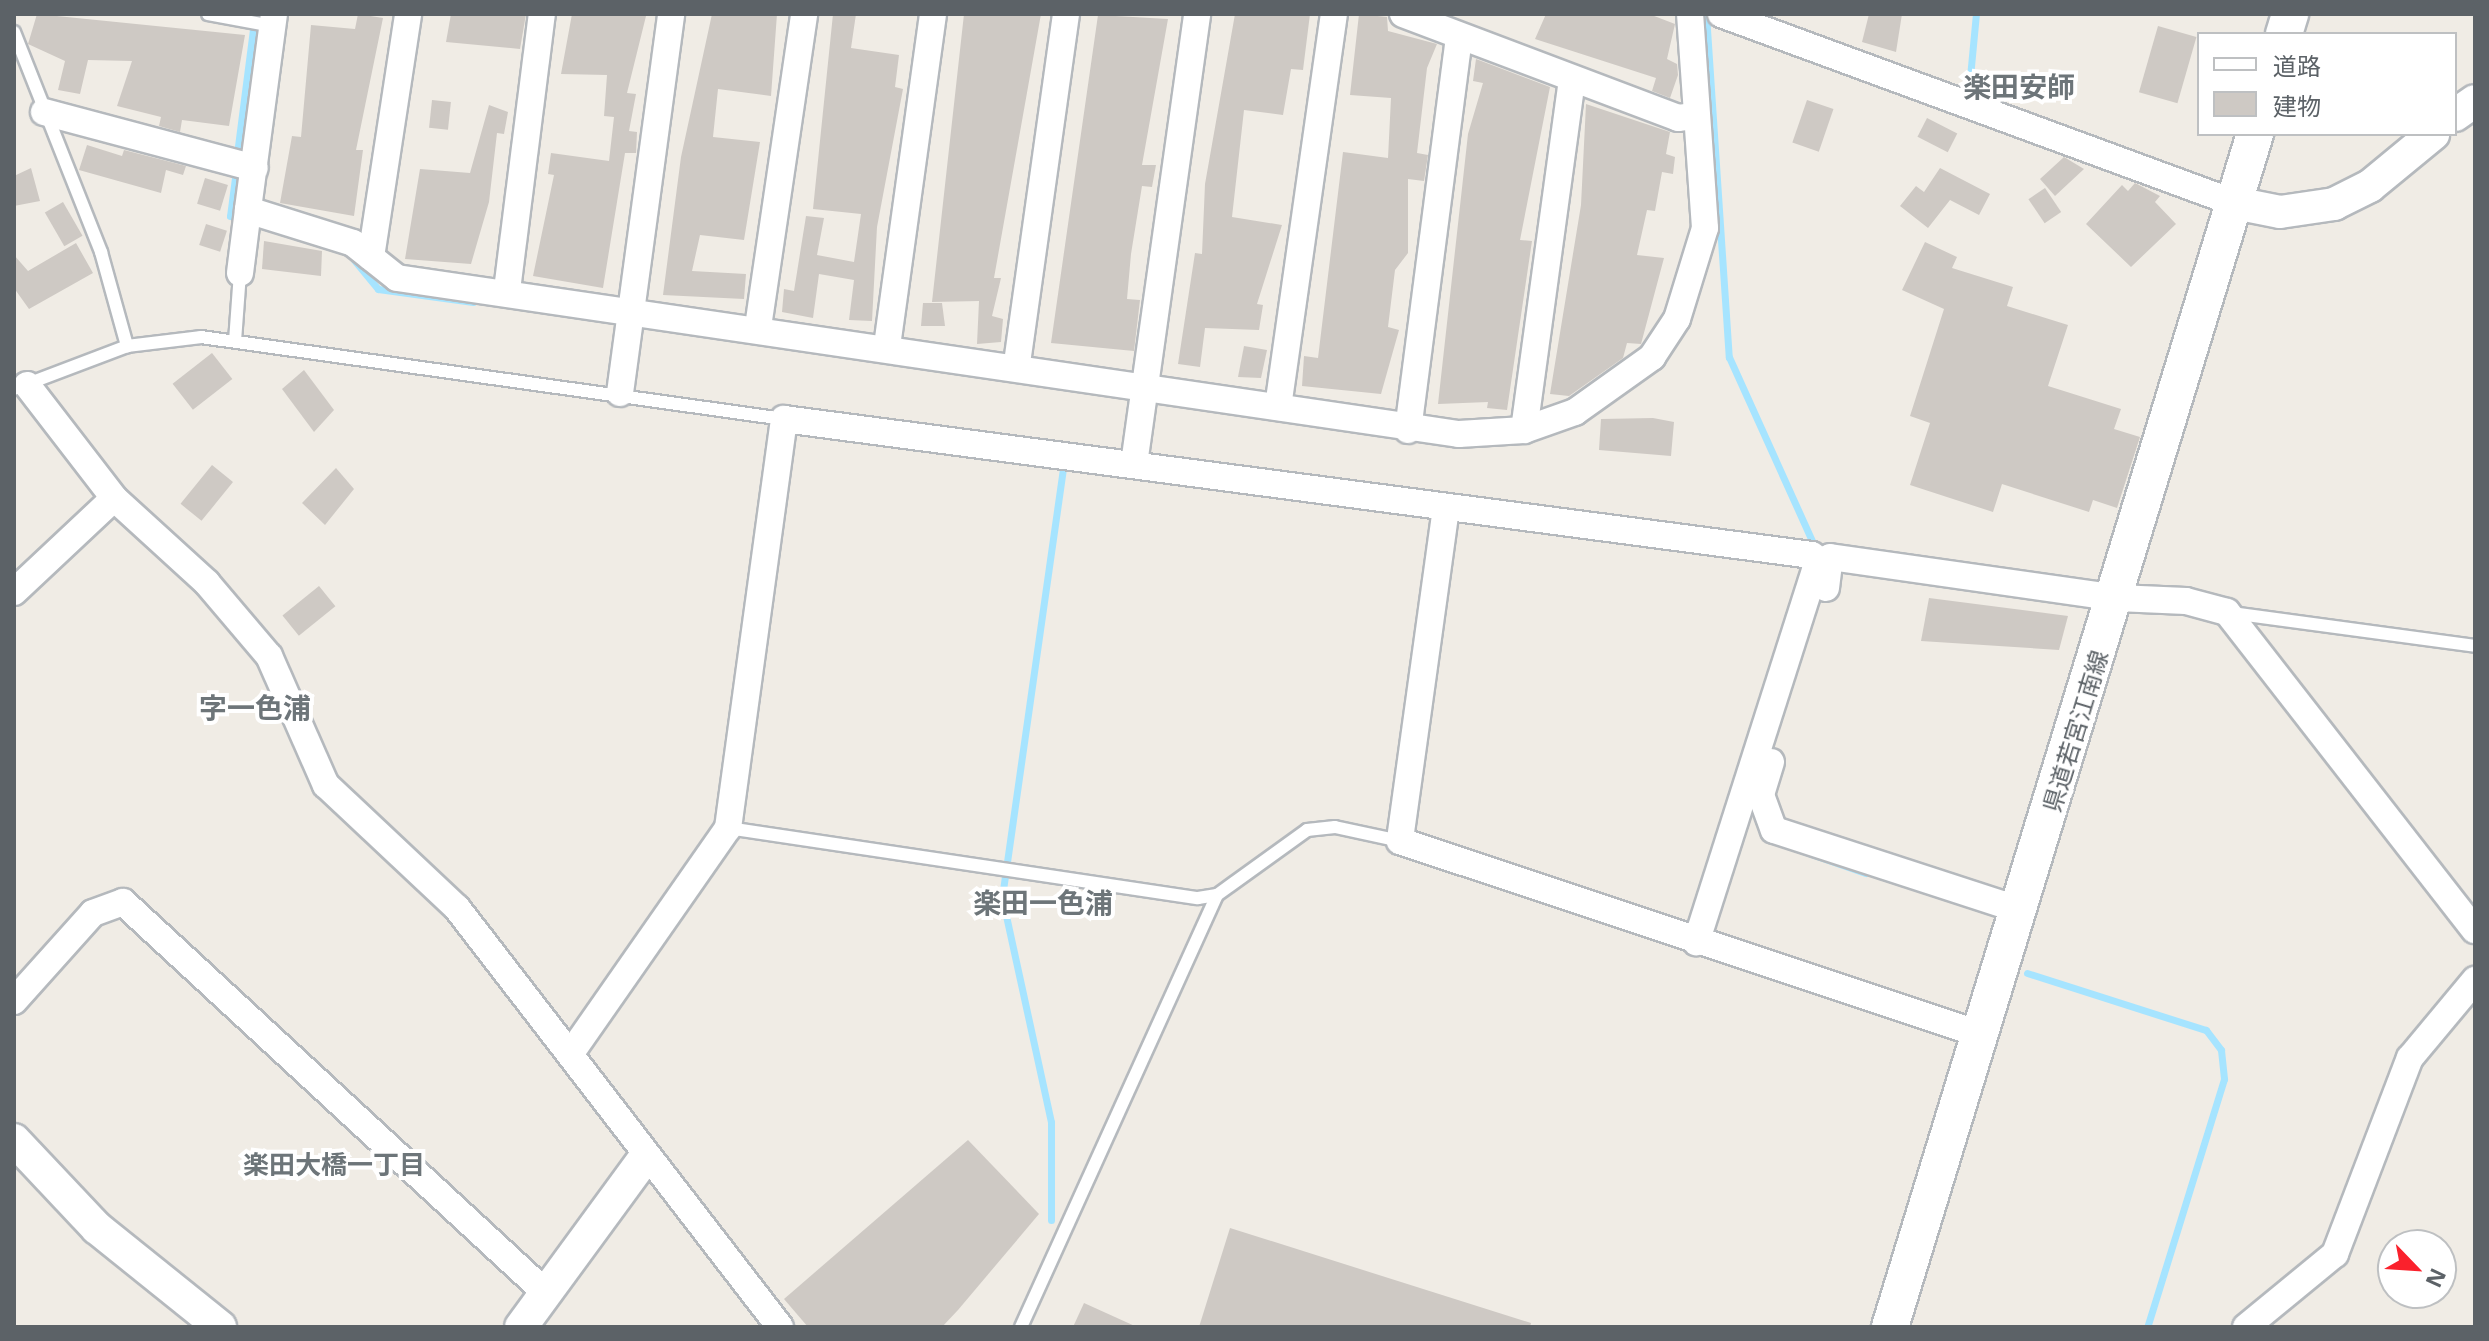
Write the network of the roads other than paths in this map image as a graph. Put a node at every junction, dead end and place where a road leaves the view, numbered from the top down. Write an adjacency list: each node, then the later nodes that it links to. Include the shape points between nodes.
1 (208, 14): 13 (lane)
2 (408, 14): 26 (street)
3 (542, 14): 28 (street)
4 (671, 14): 29 (street)
5 (804, 14): 30 (street)
6 (933, 14): 33 (street)
7 (1066, 14): 34 (street)
8 (1197, 14): 36 (street)
9 (1334, 14): 38 (street)
10 (1403, 14): 15 (street)
11 (1690, 14): 20 (street)
12 (1721, 14): 24 (street)
13 (273, 20): 23 (street)
14 (14, 32): 18 (lane)
15 (1459, 37): 16 (street); 40 (street)
16 (1572, 80): 20 (street, via 1678,118); 41 (street)
17 (2475, 101): 19 (street)
18 (44, 112): 23 (street); 32 (lane, via 101,252)
19 (2457, 114)
20 (1695, 116): 41 (street, via 1705,228 1677,319 1652,357 1616,386)
21 (2254, 136): 24 (main road, 県道若宮江南線)
22 (2431, 136): 24 (street, via 2370,186 2334,204 2280,212)
23 (255, 168): 25 (street)
24 (2235, 203): 46 (main road, 県道若宮江南線)
25 (248, 210): 26 (street, via 353,243); 27 (street)
26 (371, 257): 28 (street, via 397,278)
27 (240, 273): 31 (lane)
28 (507, 290): 29 (street)
29 (628, 318): 30 (street); 37 (street)
30 (758, 327): 33 (street)
31 (235, 341): 32 (lane, via 184,337); 37 (lane)
32 (127, 346): 35 (lane)
33 (887, 346): 34 (street)
34 (1017, 363): 36 (street)
35 (20, 387): 43 (street)
36 (1149, 387): 38 (street); 42 (street)
37 (620, 393): 39 (lane)
38 (1278, 407): 40 (street)
39 (784, 419): 42 (street); 49 (street)
40 (1408, 430): 41 (street)
41 (1524, 430)
42 (1134, 464): 44 (street)
43 (114, 498): 45 (street); 58 (street, via 207,583 269,656 326,785 457,908)
44 (1446, 508): 50 (street); 54 (street, via 1812,555 1816,567)
45 (14, 592)
46 (2117, 598): 47 (street, via 2186,601); 52 (main road, 県道若宮江南線); 52 (street, via 1830,557 1761,795 1766,818 1789,839)
47 (2227, 612): 48 (lane); 53 (street)
48 (2475, 646)
49 (728, 828): 51 (lane, via 1198,898); 58 (street)
50 (1400, 841): 51 (lane, via 1335,827 1307,830); 54 (street)
51 (1217, 895): 65 (lane)
52 (2020, 910): 57 (main road, 県道若宮江南線)
53 (2475, 930)
54 (1696, 942): 57 (street)
55 (2475, 980): 67 (street, via 2410,1058 2335,1254)
56 (14, 1001): 61 (street, via 93,913 123,902)
57 (1980, 1034): 66 (main road, 県道若宮江南線)
58 (571, 1053): 60 (street)
59 (14, 1140): 62 (street, via 97,1228)
60 (644, 1159): 61 (street); 64 (street)
61 (546, 1293): 63 (street)
62 (220, 1327)
63 (521, 1327)
64 (780, 1327)
65 (1021, 1327)
66 (1890, 1327)
67 (2246, 1327)

